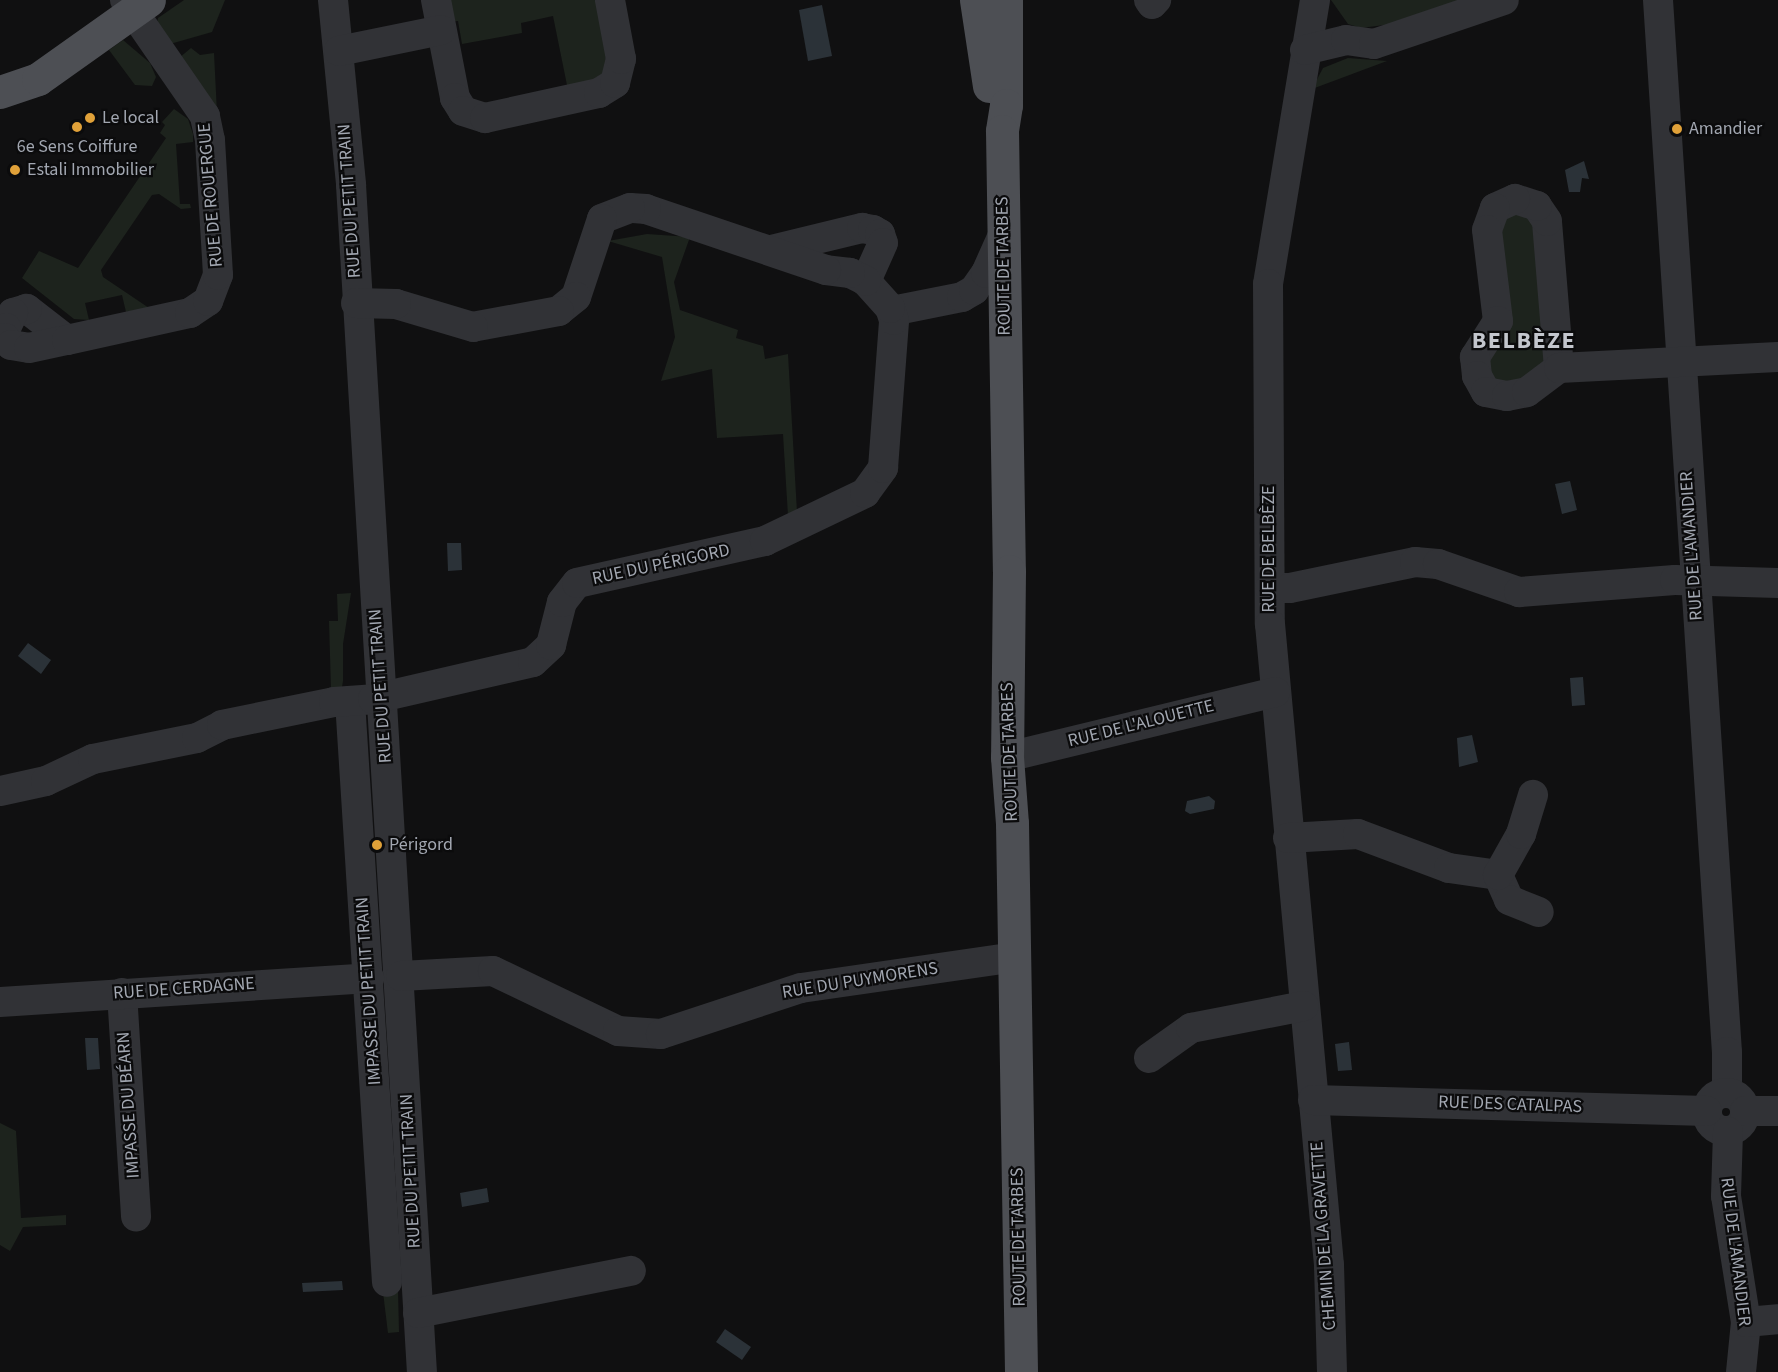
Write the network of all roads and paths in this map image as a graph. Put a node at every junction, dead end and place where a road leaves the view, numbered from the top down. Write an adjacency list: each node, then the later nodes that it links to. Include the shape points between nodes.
1 (333, 0): 15 (street, RUE DU PETIT TRAIN)
2 (436, 0): 12 (street)
3 (610, 0): 12 (street, via 621,59 615,83 599,93 494,117 479,118 459,107)
4 (976, 0): 17 (main road, ROUTE DE TARBES, via 992,100)
5 (1006, 0): 17 (main road, ROUTE DE TARBES, via 1006,105)
6 (1149, 0): 7 (street, via 1152,4)
7 (1156, 0)
8 (1504, 0): 13 (street, via 1374,44)
9 (1658, 0): 25 (street, RUE DE L'AMANDIER)
10 (131, 3): 16 (main road, via 24,62); 23 (street, RUE DE ROUERGUE, via 205,116 211,152 217,281 208,301 190,313)
11 (1314, 8): 13 (street); 14 (street, RUE DE BELBÈZE)
12 (441, 30): 15 (street)
13 (1346, 40): 14 (street)
14 (1305, 50): 29 (street, RUE DE BELBÈZE, via 1268,284)
15 (339, 51): 21 (street, RUE DU PETIT TRAIN)
16 (3, 89)
17 (1002, 131): 18 (main road, ROUTE DE TARBES)
18 (1004, 232): 22 (street, via 974,290 962,297); 33 (main road, ROUTE DE TARBES)
19 (771, 250): 20 (street); 20 (street, via 870,229 880,234 883,243); 21 (street, via 646,208 630,208 602,219 576,297 559,311 473,327 396,304)
20 (866, 281): 22 (street)
21 (356, 303): 31 (street, RUE DU PETIT TRAIN)
22 (892, 311): 31 (street, RUE DU PÉRIGORD, via 895,326 883,468 865,494 760,543 577,584 564,598 551,645 538,660)
23 (67, 340)
24 (1778, 357): 25 (street)
25 (1680, 362): 26 (street); 27 (street, RUE DE L'AMANDIER)
26 (1559, 368): 26 (street, via 1547,221 1537,206 1515,199 1495,208 1487,230 1498,321 1475,357 1477,376 1486,392 1507,396 1527,392)
27 (1694, 580): 28 (street); 29 (street, via 1519,592 1438,564 1415,562 1290,588); 47 (street, RUE DE L'AMANDIER, via 1727,1052)
28 (1778, 583)
29 (1270, 588): 30 (street, RUE DE BELBÈZE)
30 (1275, 692): 33 (street, RUE DE L'ALOUETTE); 36 (street, RUE DE BELBÈZE)
31 (382, 696): 32 (street, RUE DU PÉRIGORD); 40 (street, RUE DU PETIT TRAIN)
32 (350, 701): 34 (street, RUE DU PÉRIGORD, via 222,725 197,738 93,759 46,781); 41 (street, IMPASSE DU PETIT TRAIN)
33 (1007, 757): 39 (main road, ROUTE DE TARBES)
34 (0, 791)
35 (1533, 795): 37 (street, via 1521,834)
36 (1288, 838): 37 (street, via 1358,834 1449,868); 44 (street, RUE DE BELBÈZE)
37 (1498, 875): 38 (street, via 1509,900)
38 (1539, 912)
39 (1015, 957): 40 (street, RUE DU PUYMORENS, via 801,988 660,1034 618,1030 493,971); 56 (main road, ROUTE DE TARBES)
40 (401, 976): 52 (street, RUE DU PETIT TRAIN)
41 (369, 978): 42 (street, RUE DE CERDAGNE); 51 (street, IMPASSE DU PETIT TRAIN)
42 (122, 993): 43 (street, RUE DE CERDAGNE); 49 (street, IMPASSE DU BÉARN)
43 (0, 1002)
44 (1304, 1005): 45 (street, via 1191,1028); 46 (street, RUE DE BELBÈZE)
45 (1149, 1058)
46 (1313, 1100): 47 (street, RUE DES CATALPAS); 57 (street, CHEMIN DE LA GRAVETTE, via 1329,1265)
47 (1727, 1112): 48 (street, RUE DES CATALPAS); 54 (street, RUE DE L'AMANDIER, via 1726,1196)
48 (1778, 1112)
49 (136, 1217)
50 (631, 1271): 52 (street)
51 (387, 1282)
52 (418, 1313): 55 (street, RUE DU PETIT TRAIN)
53 (1778, 1319): 54 (street)
54 (1746, 1322): 58 (street, RUE DE L'AMANDIER)
55 (422, 1372)
56 (1021, 1372)
57 (1332, 1372)
58 (1741, 1372)

